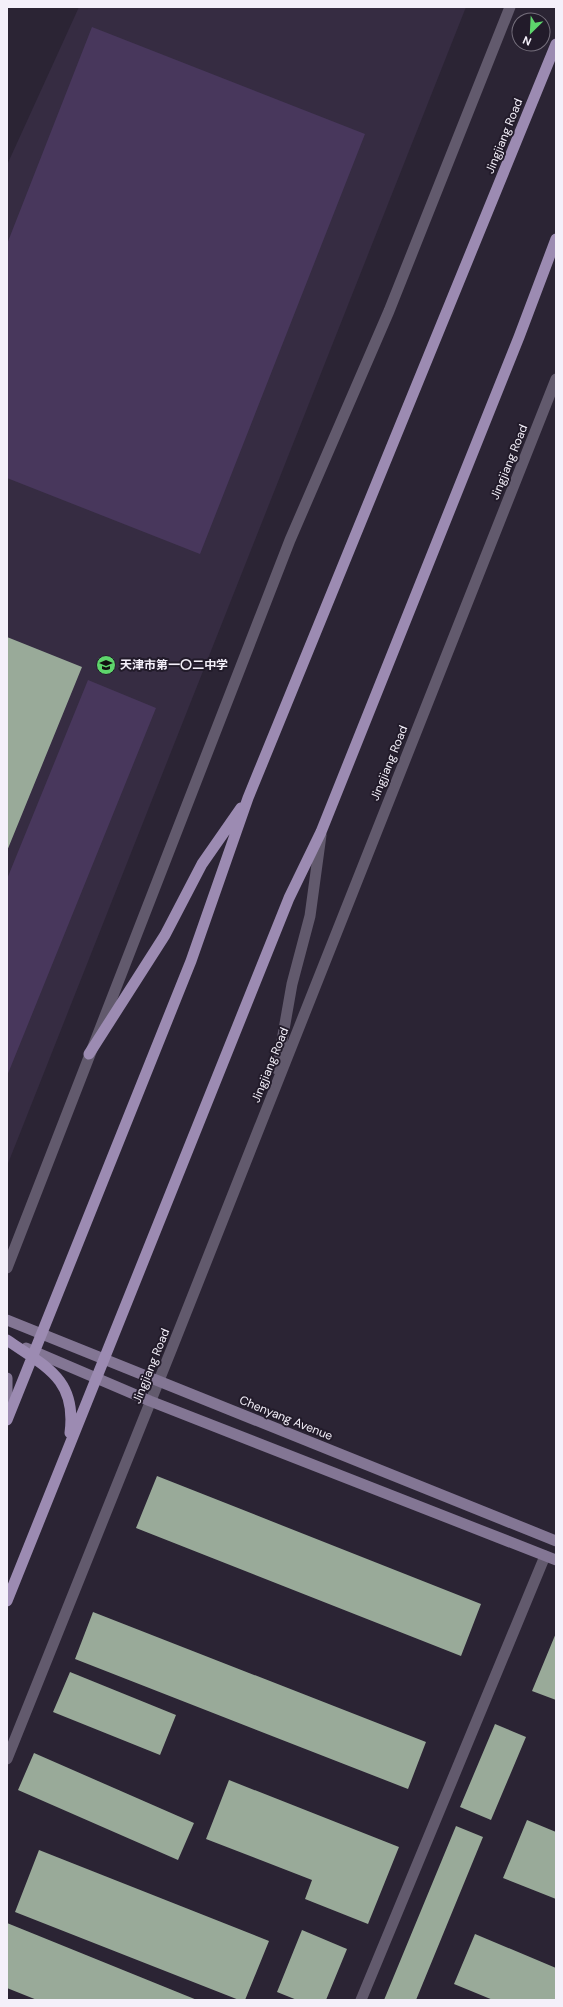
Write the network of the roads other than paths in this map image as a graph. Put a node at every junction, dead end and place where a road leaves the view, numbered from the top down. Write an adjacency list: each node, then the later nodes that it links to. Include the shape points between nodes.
1 (510, 7): 7 (street, via 389,311 290,540)
2 (556, 44): 5 (main road, Jingjiang Road)
3 (556, 239): 6 (main road)
4 (556, 380): 8 (street, Jingjiang Road)
5 (248, 798): 7 (main road, via 202,864 165,936); 11 (main road, Jingjiang Road, via 191,961)
6 (321, 832): 8 (street, via 310,916 292,984); 14 (main road, via 289,898)
7 (89, 1054): 9 (street)
8 (273, 1091): 17 (street, Jingjiang Road)
9 (7, 1268)
10 (7, 1320): 11 (main road, Chenyang Avenue)
11 (41, 1334): 13 (main road, Jingjiang Road); 14 (main road, Chenyang Avenue)
12 (7, 1340): 13 (main road)
13 (33, 1355): 16 (main road); 20 (main road, Jingjiang Road); 21 (main road, via 65,1389 71,1406)
14 (104, 1359): 16 (main road); 17 (main road, Chenyang Avenue)
15 (7, 1378): 19 (main road)
16 (96, 1379): 18 (main road); 21 (main road)
17 (159, 1381): 18 (street, Jingjiang Road); 22 (main road, Chenyang Avenue)
18 (150, 1401): 23 (main road); 26 (street, Jingjiang Road)
19 (7, 1405)
20 (7, 1420)
21 (68, 1448): 25 (main road)
22 (556, 1541)
23 (544, 1556): 24 (main road); 27 (street)
24 (556, 1560)
25 (7, 1601)
26 (7, 1759)
27 (361, 2000)

